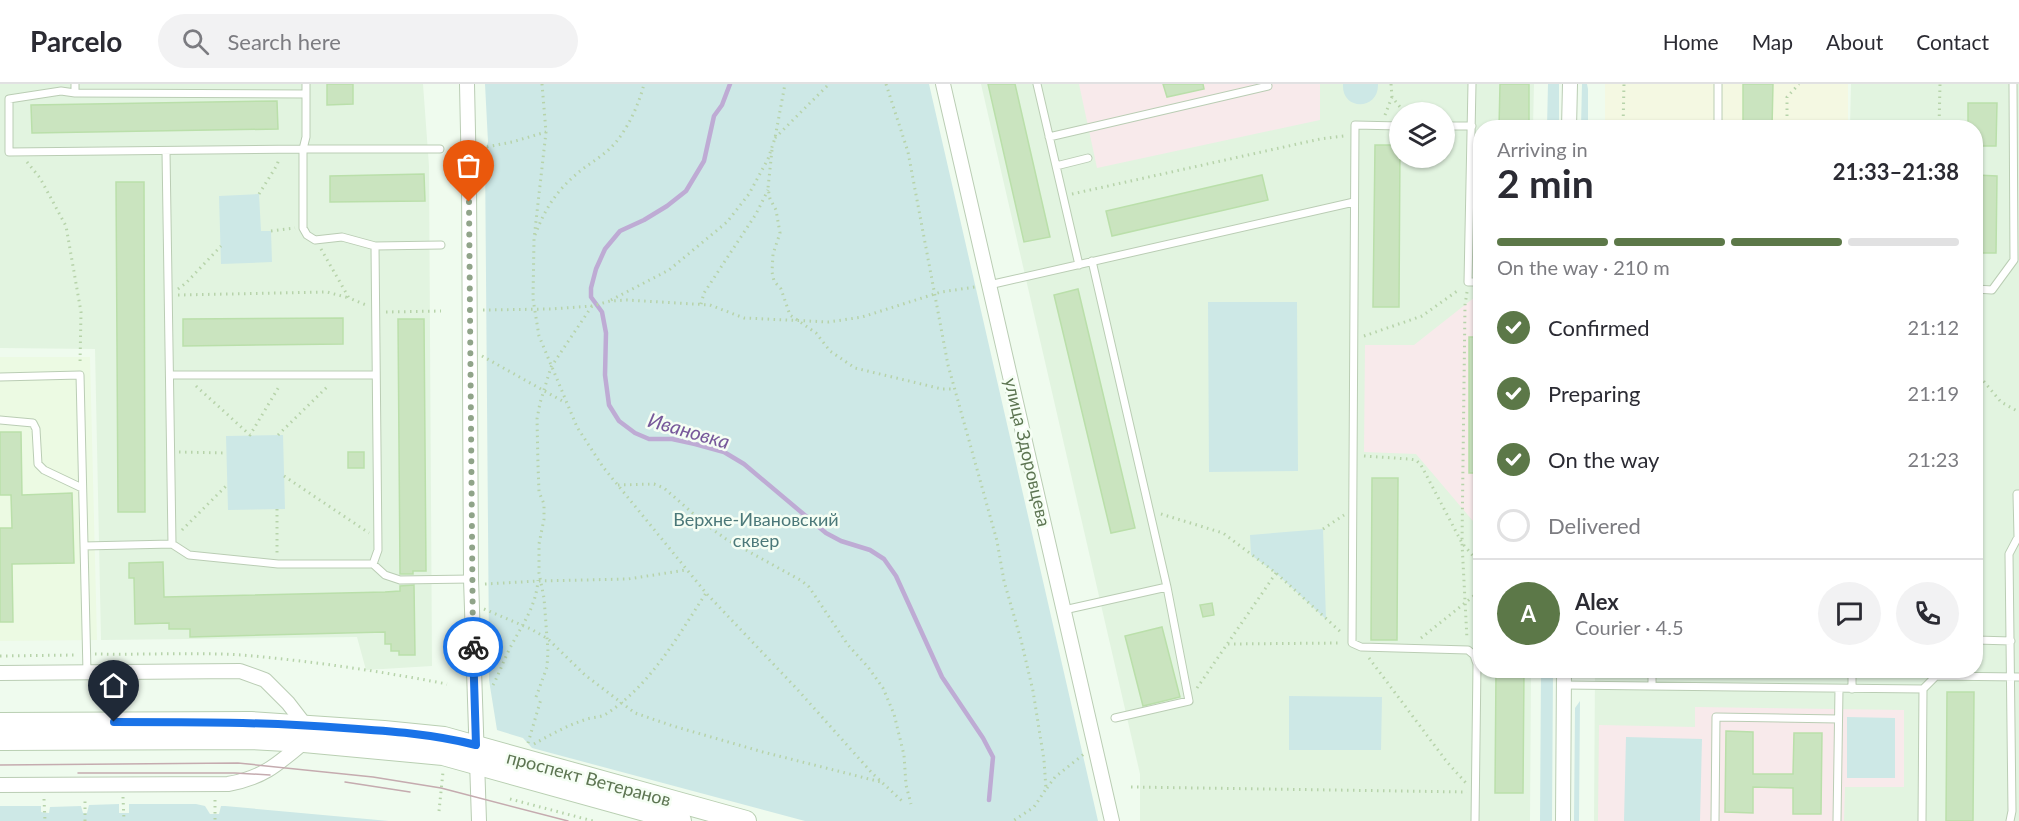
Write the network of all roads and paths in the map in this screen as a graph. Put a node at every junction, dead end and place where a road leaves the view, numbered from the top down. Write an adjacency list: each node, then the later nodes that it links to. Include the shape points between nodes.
1 (75, 84): 20 (lane)
2 (306, 84): 21 (lane)
3 (466, 84): 117 (street)
4 (542, 84): 35 (path)
5 (644, 84): 55 (path, via 616,142 555,196)
6 (785, 84): 38 (path)
7 (829, 84): 38 (path)
8 (886, 84): 66 (path, via 908,152)
9 (943, 84): 64 (street, улица Здоровцева)
10 (1036, 84): 37 (lane)
11 (1391, 84): 22 (path)
12 (1472, 84): 32 (lane)
13 (1570, 84): 24 (street)
14 (1624, 84): 25 (path)
15 (1718, 84): 26 (lane)
16 (1799, 84): 27 (path, via 1787,97)
17 (1940, 84): 28 (path)
18 (2013, 84): 46 (lane)
19 (1268, 86): 37 (lane)
20 (75, 93): 21 (lane); 34 (lane, via 61,91 9,99)
21 (306, 94): 40 (lane)
22 (1392, 97): 23 (path); 29 (path)
23 (1396, 102)
24 (1569, 120)
25 (1623, 120)
26 (1718, 120)
27 (1787, 120)
28 (1939, 120)
29 (1381, 125): 30 (lane); 36 (lane, via 1355,125)
30 (1389, 125)
31 (1455, 126): 32 (lane)
32 (1472, 126): 62 (lane)
33 (0, 132): 34 (lane)
34 (8, 132): 44 (lane, via 9,152)
35 (546, 132): 39 (path); 55 (path)
36 (1355, 135): 51 (path, via 1320,139); 52 (lane)
37 (1049, 137): 48 (lane)
38 (775, 138): 42 (path)
39 (480, 148)
40 (303, 149): 41 (lane); 43 (lane); 58 (lane, via 303,228 307,235 315,240 342,237)
41 (440, 149)
42 (772, 150): 49 (path); 69 (path, via 727,222 669,270)
43 (166, 151): 44 (lane); 82 (lane)
44 (19, 152): 81 (path, via 40,178 66,226 81,312)
45 (1088, 158): 48 (lane)
46 (2016, 164): 65 (lane, via 2014,260 1992,290)
47 (277, 165): 50 (path)
48 (1056, 166): 51 (lane)
49 (768, 188): 70 (path); 77 (path, via 780,233 771,272 790,315)
50 (259, 194)
51 (1063, 196): 61 (lane)
52 (1354, 202): 60 (lane); 78 (lane)
53 (288, 229): 54 (path)
54 (271, 231)
55 (534, 239): 73 (path)
56 (441, 245): 58 (lane)
57 (220, 246): 67 (path, via 172,294 327,292)
58 (375, 246): 85 (lane)
59 (324, 255): 67 (path)
60 (1092, 261): 61 (lane); 105 (lane)
61 (1079, 265): 64 (lane)
62 (1468, 282): 63 (lane); 78 (path, via 1422,316)
63 (1473, 282)
64 (989, 285): 66 (path); 123 (street, улица Здоровцева)
65 (1983, 289)
66 (935, 294): 77 (path, via 862,317); 89 (path)
67 (349, 298): 68 (path)
68 (356, 301)
69 (610, 301): 70 (path); 72 (path)
70 (701, 304): 77 (path, via 744,318)
71 (1465, 305): 108 (path)
72 (593, 306): 73 (path); 80 (path)
73 (534, 309): 74 (path); 80 (path, via 538,336)
74 (481, 310)
75 (441, 311): 76 (path)
76 (383, 312)
77 (798, 322): 89 (path, via 855,368)
78 (1354, 339): 97 (lane)
79 (481, 356): 90 (path)
80 (552, 368): 90 (path); 91 (path)
81 (80, 375): 87 (lane); 101 (lane)
82 (170, 375): 83 (lane); 95 (lane)
83 (183, 375): 84 (lane); 84 (path, via 250,435)
84 (286, 375): 86 (lane)
85 (376, 375): 86 (lane); 107 (lane)
86 (339, 376): 94 (path)
87 (0, 377)
88 (1983, 380): 92 (path, via 2001,402)
89 (954, 389): 166 (path, via 1031,681)
90 (543, 390): 91 (path); 116 (path, via 537,419 539,492 544,504)
91 (566, 403): 100 (path, via 588,447)
92 (2019, 412)
93 (0, 420): 101 (lane, via 33,423 38,464)
94 (278, 435)
95 (172, 452): 96 (path); 109 (lane)
96 (227, 453)
97 (1353, 455): 104 (lane); 108 (path, via 1416,460)
98 (284, 476): 107 (path)
99 (227, 484): 109 (path)
100 (617, 485): 114 (path); 174 (path, via 654,484 664,488 726,539 810,587 848,645 883,688 904,755)
101 (82, 488): 110 (lane)
102 (2019, 494): 124 (lane, via 2018,537 2009,554)
103 (277, 509): 112 (path)
104 (1353, 509): 106 (path); 130 (lane)
105 (1150, 510): 115 (path, via 1223,533); 118 (lane)
106 (1323, 529)
107 (378, 539): 113 (lane)
108 (1462, 543): 111 (path); 121 (path)
109 (172, 544): 110 (lane); 112 (lane, via 189,555)
110 (84, 546): 136 (lane)
111 (1473, 556)
112 (278, 564): 113 (lane)
113 (373, 564): 117 (lane, via 385,575 400,580)
114 (686, 570): 116 (path, via 628,579); 119 (path)
115 (1276, 573): 130 (path); 131 (path)
116 (539, 580): 117 (path); 126 (path); 127 (path)
117 (477, 582): 161 (street)
118 (1167, 587): 123 (lane); 153 (lane)
119 (705, 593): 154 (path, via 659,662); 163 (path)
120 (1473, 596): 121 (path)
121 (1465, 602): 133 (path); 134 (path)
122 (483, 609): 126 (path)
123 (1064, 610): 185 (street, улица Здоровцева)
124 (2011, 617): 125 (lane); 129 (lane)
125 (2019, 617)
126 (524, 626): 127 (path); 145 (path)
127 (548, 639): 151 (path, via 546,667); 154 (path)
128 (1983, 640): 129 (lane)
129 (2011, 641): 139 (lane)
130 (1352, 643): 131 (path); 132 (lane)
131 (1228, 644): 153 (path)
132 (1361, 646): 133 (lane); 167 (path, via 1447,762)
133 (1409, 647): 134 (lane)
134 (1468, 650): 135 (lane)
135 (1473, 654)
136 (87, 672): 137 (street); 158 (street, via 240,672 265,680 288,703)
137 (0, 673)
138 (1983, 675): 139 (lane)
139 (2015, 677): 191 (lane)
140 (1477, 678): 167 (lane)
141 (1564, 678): 146 (street)
142 (1652, 678): 147 (lane)
143 (1852, 678): 149 (lane)
144 (1932, 678): 150 (lane)
145 (493, 685)
146 (1564, 685): 147 (lane); 187 (street)
147 (1652, 686): 148 (lane)
148 (1839, 688): 149 (lane); 156 (lane)
149 (1852, 689): 150 (lane)
150 (1923, 689): 190 (lane)
151 (536, 697)
152 (541, 699): 154 (path, via 527,748 553,732 590,717 603,717)
153 (1189, 701): 155 (lane)
154 (621, 704): 163 (path, via 673,726)
155 (1114, 718)
156 (1838, 719): 188 (lane, via 1716,717); 189 (lane)
157 (0, 723): 158 (main road, проспект Ветеранов, via 251,722)
158 (305, 733): 159 (main road, проспект Ветеранов, via 252,740); 161 (main road, проспект Ветеранов, via 444,755); 164 (street, via 275,767 228,784)
159 (0, 740)
160 (1085, 753): 166 (path)
161 (476, 754): 180 (street); 182 (main road, проспект Ветеранов); 183 (main road, проспект Ветеранов)
162 (443, 767): 175 (path)
163 (882, 783): 173 (path)
164 (0, 785)
165 (1131, 787): 167 (path)
166 (1046, 789): 184 (path, via 1034,807)
167 (1475, 792): 186 (lane)
168 (123, 797): 178 (path)
169 (510, 798): 181 (path)
170 (44, 799): 176 (path)
171 (85, 799): 177 (path)
172 (215, 800): 179 (path)
173 (903, 802)
174 (911, 804)
175 (439, 812)
176 (45, 821)
177 (85, 821)
178 (124, 821)
179 (215, 821)
180 (478, 821)
181 (593, 821)
182 (681, 821)
183 (746, 821)
184 (1012, 821)
185 (1112, 821)
186 (1475, 821)
187 (1563, 821)
188 (1715, 821)
189 (1837, 821)
190 (1922, 821)
191 (2010, 821)

